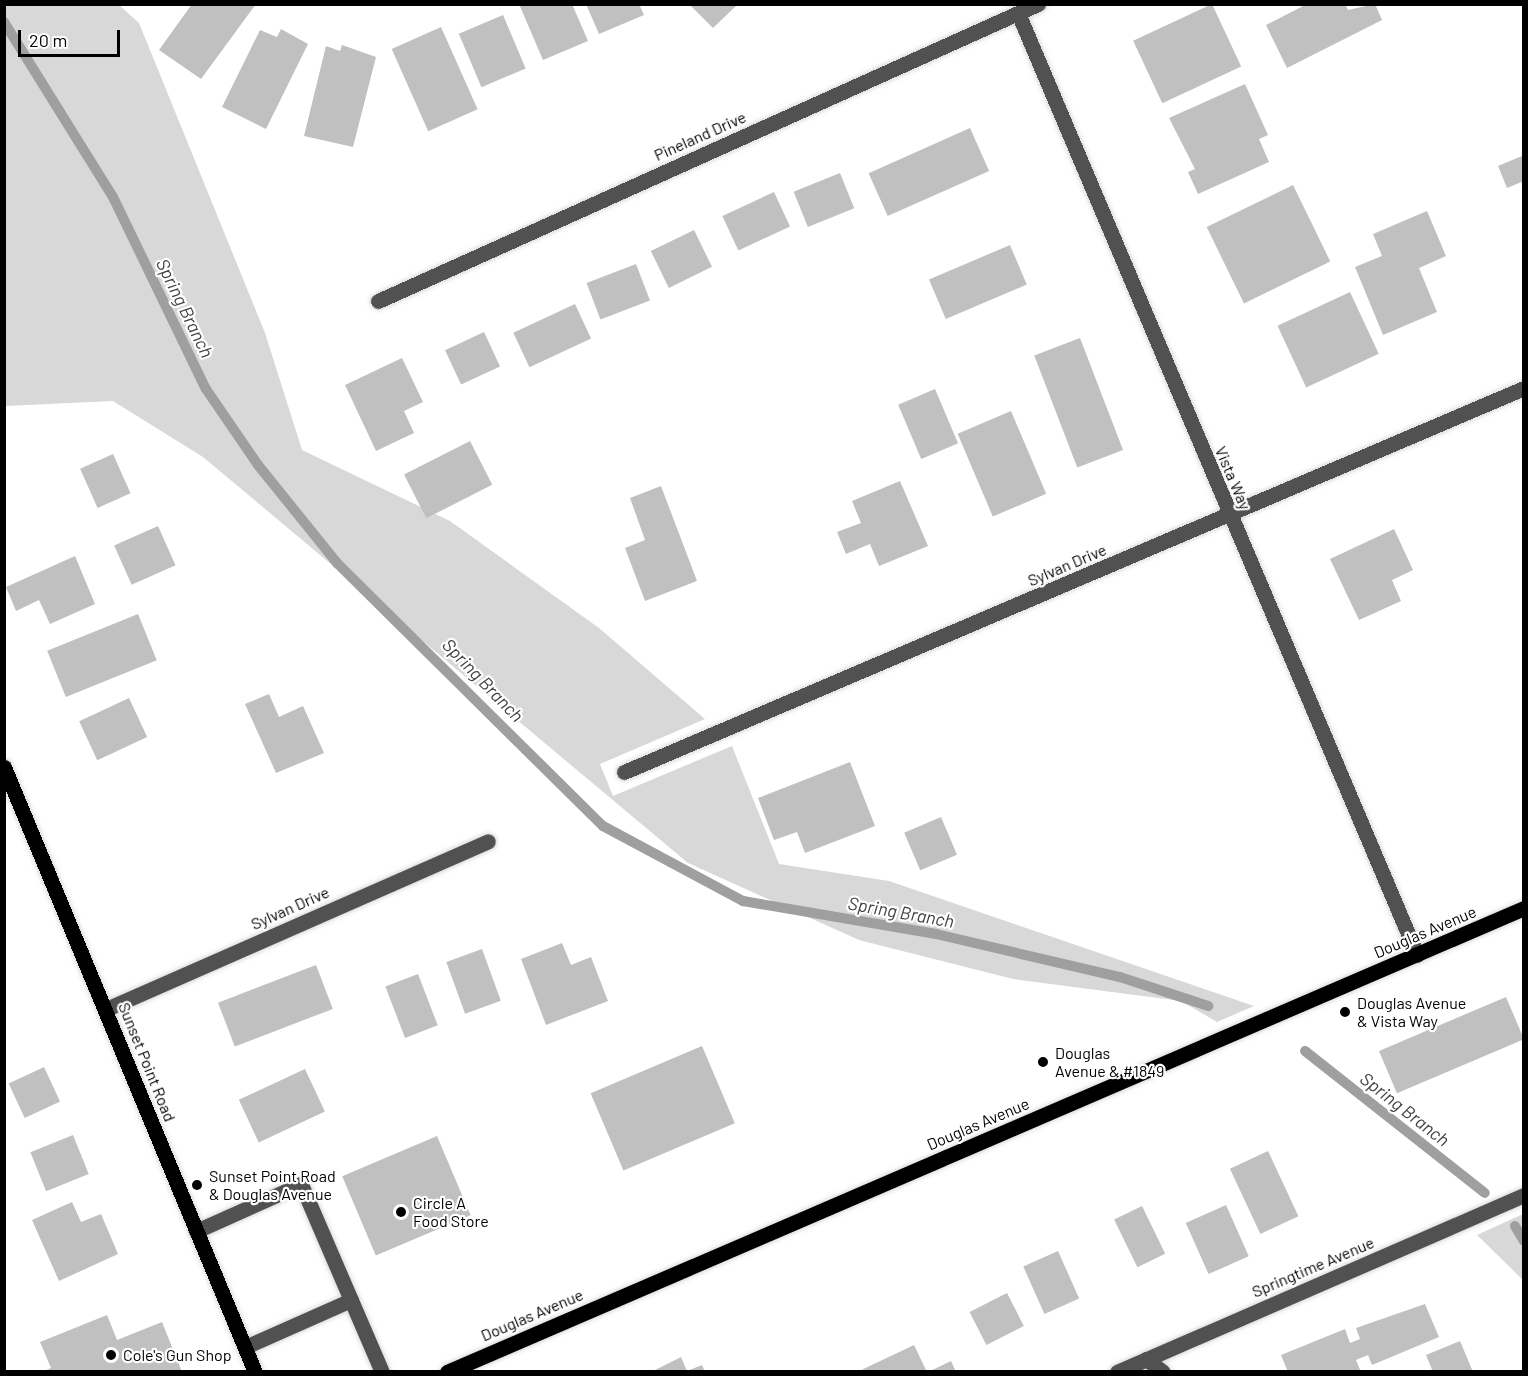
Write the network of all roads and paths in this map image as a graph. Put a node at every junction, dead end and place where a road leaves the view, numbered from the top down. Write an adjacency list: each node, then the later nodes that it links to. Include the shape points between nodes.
1 (1038, 4): 2 (street, Pineland Drive)
2 (1018, 13): 3 (street, Pineland Drive); 5 (street, Vista Way)
3 (378, 301)
4 (1524, 388): 5 (street, Sylvan Drive)
5 (1229, 516): 7 (street, Sylvan Drive); 10 (street, Vista Way)
6 (4, 767): 11 (main road, Sunset Point Road)
7 (624, 772)
8 (488, 841): 11 (street, Sylvan Drive)
9 (1524, 908): 10 (main road, Douglas Avenue)
10 (1417, 955): 19 (main road, Douglas Avenue)
11 (106, 1009): 13 (main road, Sunset Point Road)
12 (1524, 1195): 16 (street, Springtime Avenue)
13 (196, 1231): 14 (street, via 301,1184); 15 (main road, Sunset Point Road)
14 (351, 1300): 15 (street); 18 (street)
15 (245, 1347): 17 (main road, Sunset Point Road)
16 (1146, 1359): 20 (street, Springtime Avenue); 21 (street)
17 (255, 1371)
18 (382, 1371)
19 (447, 1371)
20 (1117, 1371)
21 (1163, 1371)

